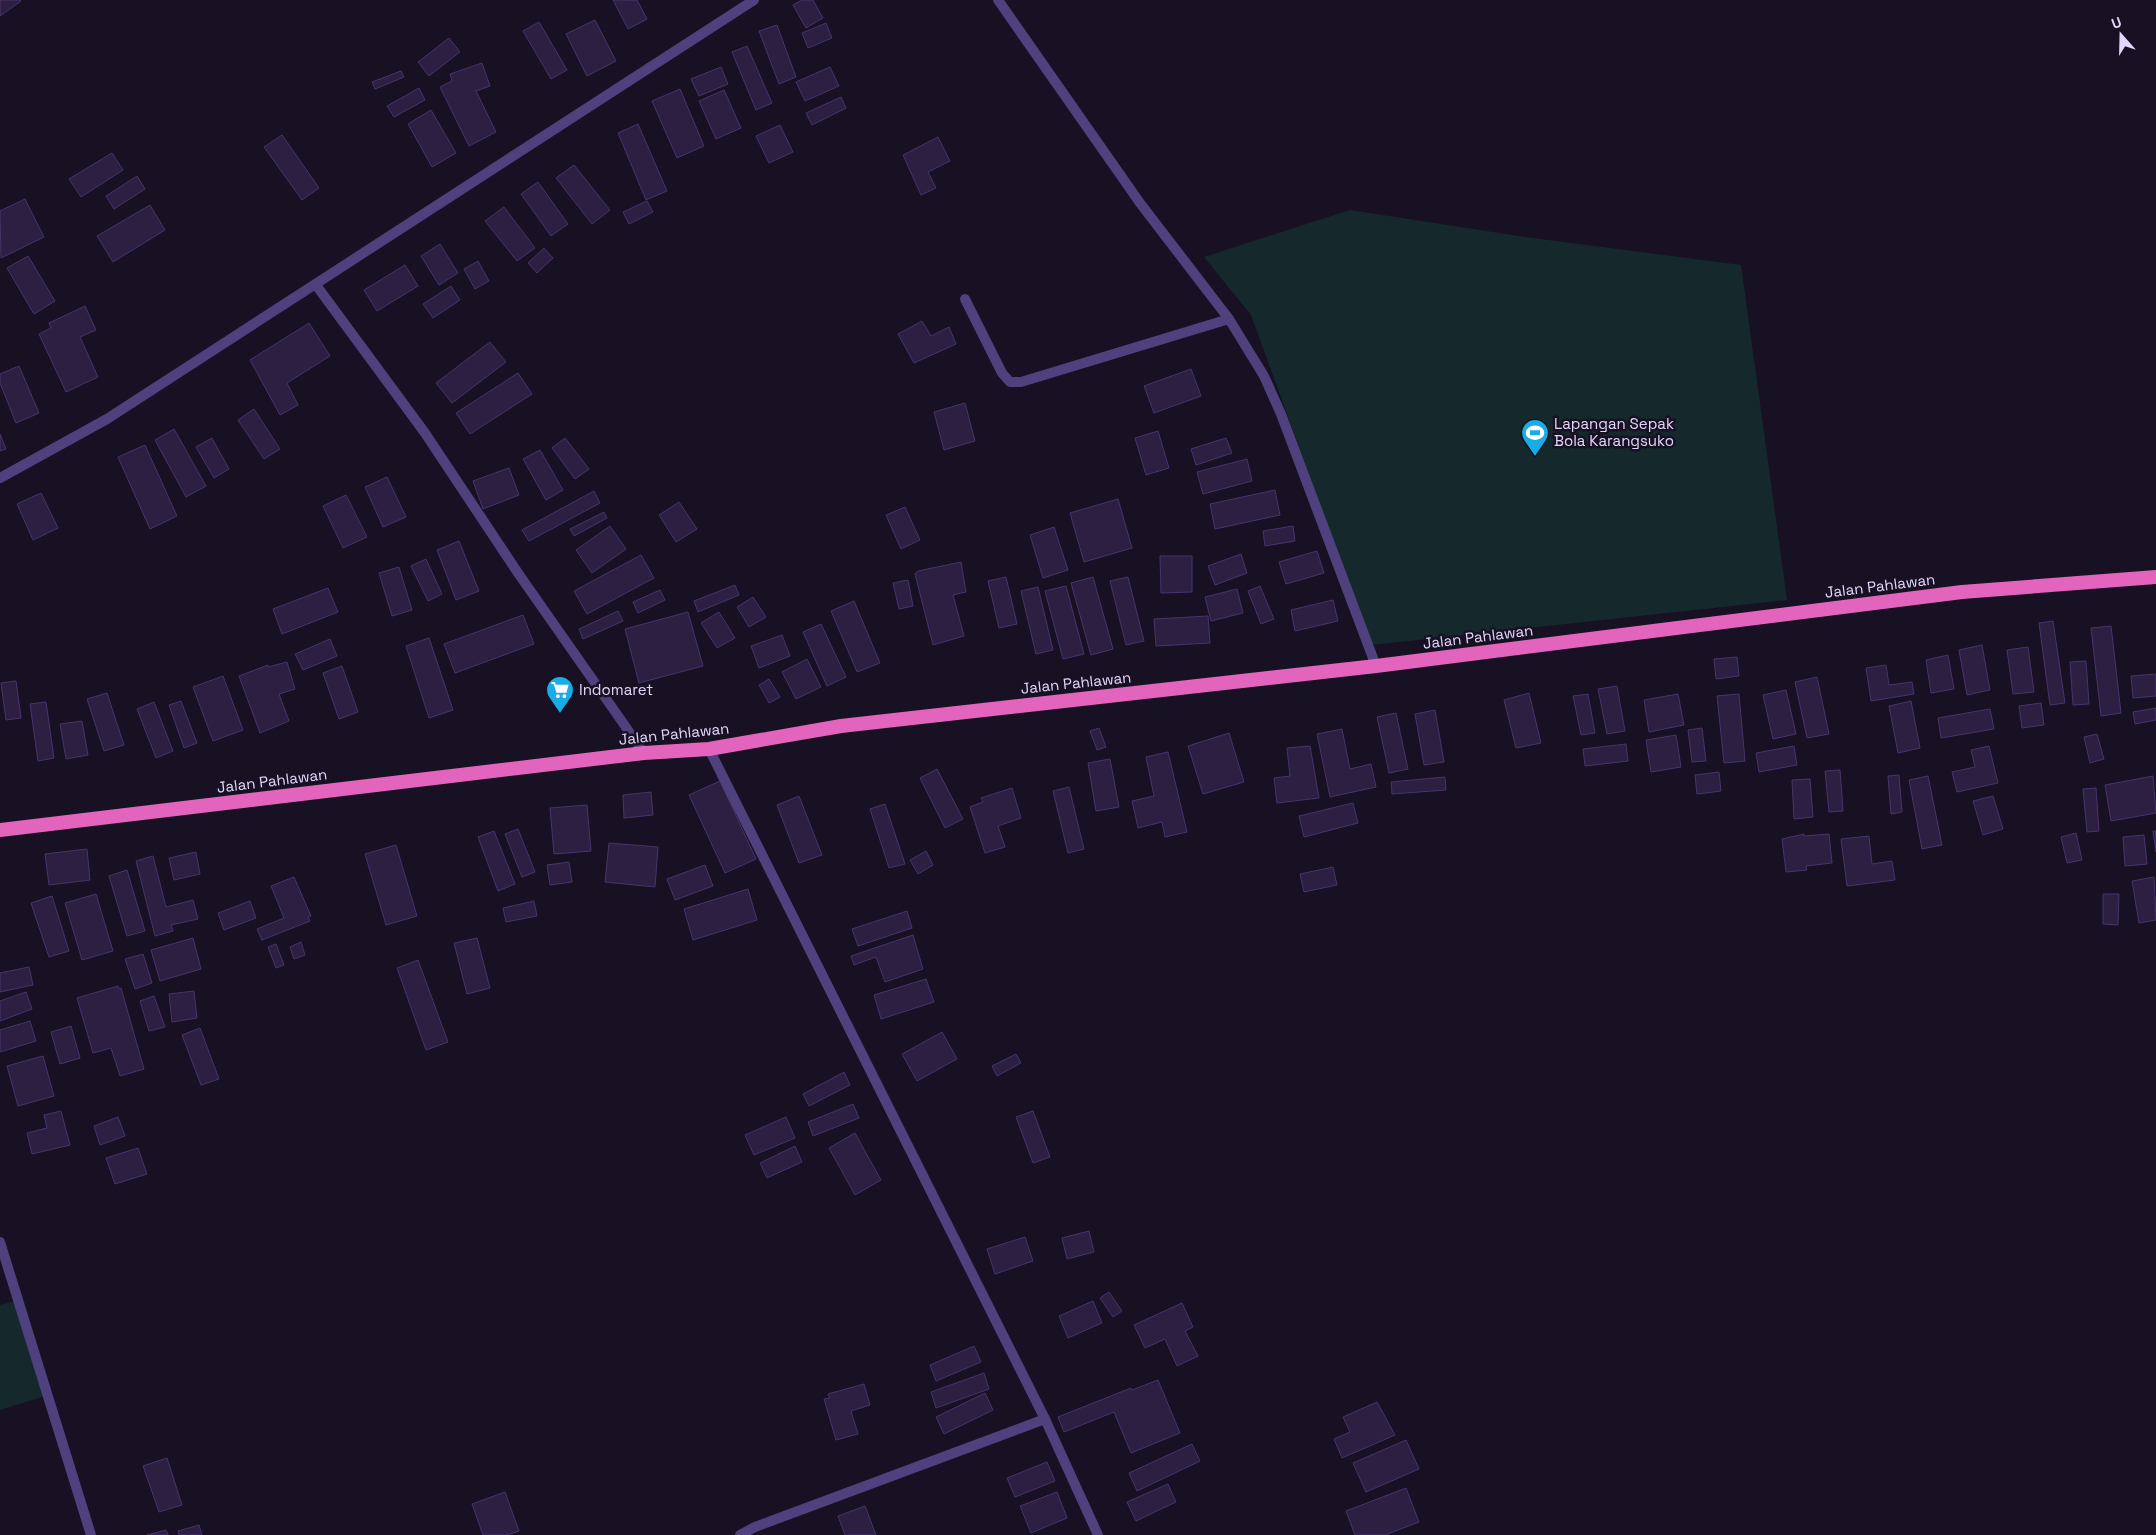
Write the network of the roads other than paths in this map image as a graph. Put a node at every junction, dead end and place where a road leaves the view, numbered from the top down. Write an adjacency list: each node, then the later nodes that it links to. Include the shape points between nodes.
1 (754, 0): 3 (street)
2 (998, 0): 5 (street, via 1140,203)
3 (316, 285): 6 (street, via 107,418); 10 (street, via 425,433)
4 (965, 299): 5 (street, via 1002,373 1010,382 1022,382)
5 (1229, 319): 8 (street, via 1264,376 1281,414)
6 (0, 478)
7 (2156, 577): 8 (highway, Jalan Pahlawan, via 1962,592)
8 (1376, 666): 9 (highway, Jalan Pahlawan, via 841,726)
9 (709, 749): 10 (highway, Jalan Pahlawan); 13 (street)
10 (644, 753): 11 (highway, Jalan Pahlawan)
11 (0, 830)
12 (0, 1242): 14 (street)
13 (1044, 1419): 15 (street); 16 (street)
14 (91, 1535)
15 (740, 1535)
16 (1098, 1535)

